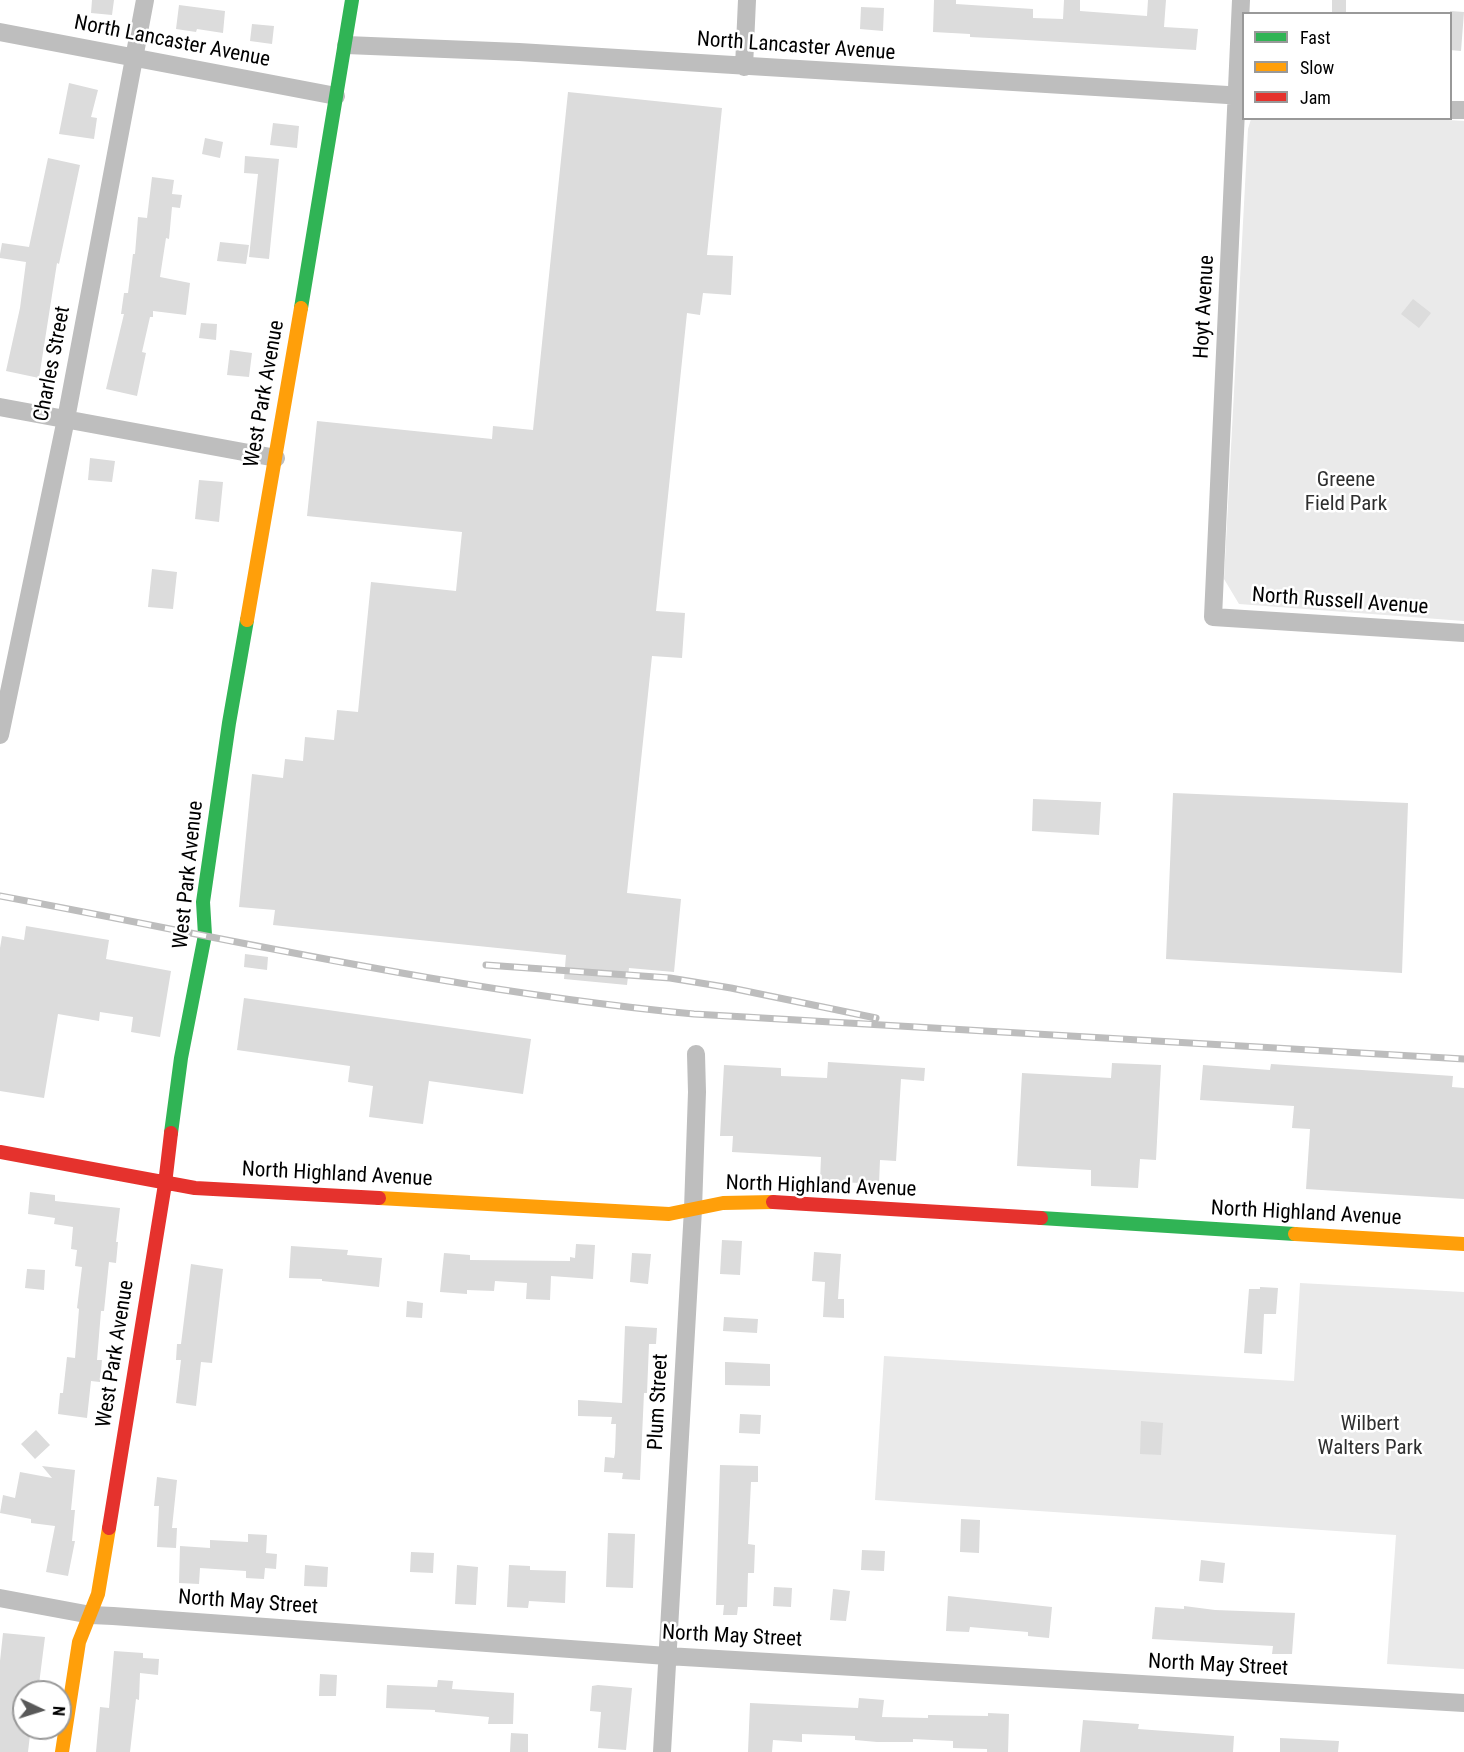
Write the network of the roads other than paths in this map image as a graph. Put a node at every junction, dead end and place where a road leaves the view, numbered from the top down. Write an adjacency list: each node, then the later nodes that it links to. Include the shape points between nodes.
1 (145, 0): 7 (street, Charles Street)
2 (352, 0): 6 (street, West Park Avenue)
3 (747, 0): 8 (street)
4 (1241, 0): 10 (street, Hoyt Avenue)
5 (0, 32): 7 (street, North Lancaster Avenue)
6 (346, 45): 8 (street, North Lancaster Avenue); 9 (street, West Park Avenue)
7 (134, 58): 9 (street, North Lancaster Avenue); 12 (street, Charles Street)
8 (744, 66): 10 (street, North Lancaster Avenue)
9 (336, 96): 13 (street, West Park Avenue)
10 (1240, 96): 14 (street, Hoyt Avenue)
11 (0, 407): 12 (street)
12 (66, 419): 13 (street); 16 (street, Charles Street)
13 (276, 458): 19 (street, West Park Avenue, via 227,733 203,902 205,935 181,1058)
14 (1213, 617): 15 (street, North Russell Avenue)
15 (1464, 633)
16 (0, 735)
17 (696, 1054): 20 (street, Plum Street)
18 (0, 1152): 19 (street, North Highland Avenue)
19 (165, 1184): 20 (street, North Highland Avenue, via 624,1213 669,1214); 23 (street, West Park Avenue, via 98,1594)
20 (693, 1209): 21 (street, North Highland Avenue, via 723,1203 770,1203); 24 (street, Plum Street)
21 (1464, 1244)
22 (0, 1598): 23 (street, North May Street)
23 (91, 1615): 24 (street, North May Street); 26 (street, West Park Avenue, via 80,1642)
24 (667, 1656): 25 (street, North May Street); 27 (street, Plum Street)
25 (1464, 1703)
26 (62, 1752)
27 (662, 1752)

